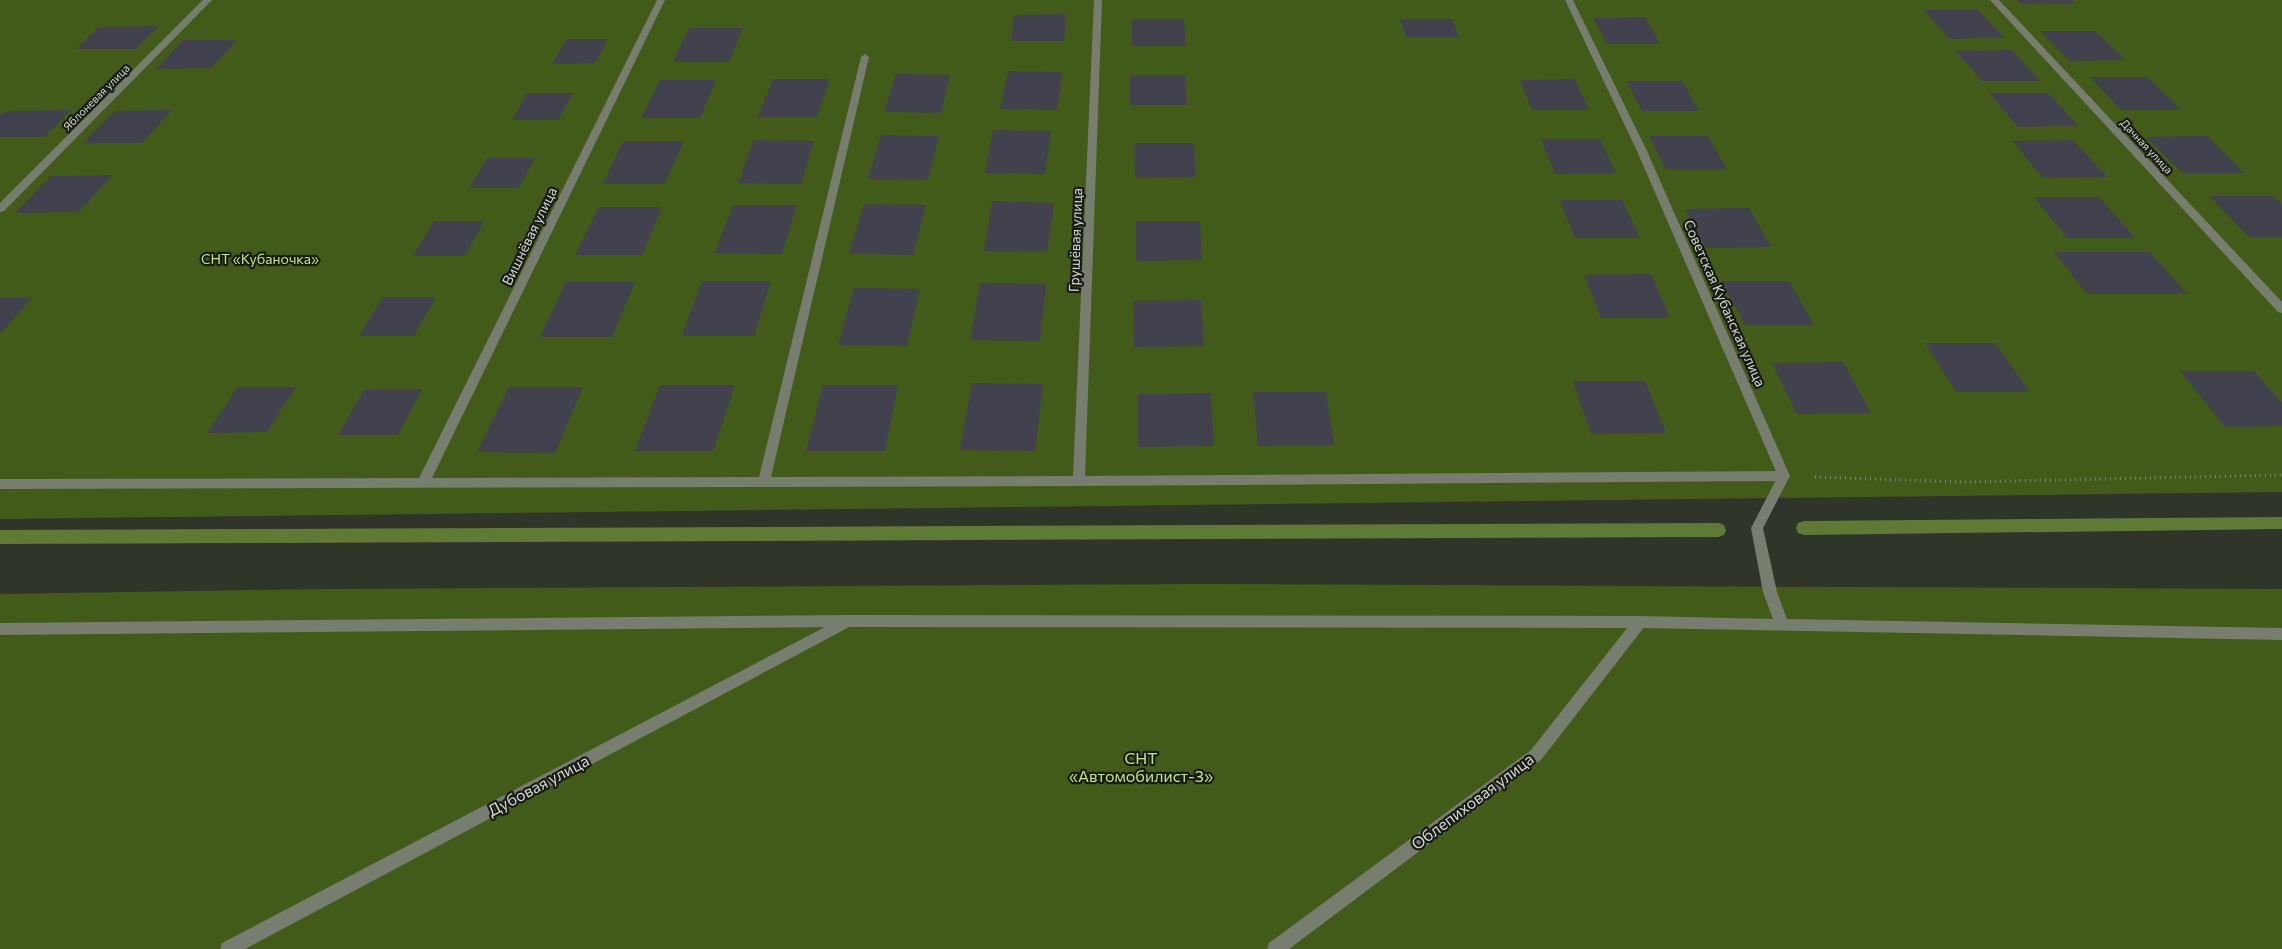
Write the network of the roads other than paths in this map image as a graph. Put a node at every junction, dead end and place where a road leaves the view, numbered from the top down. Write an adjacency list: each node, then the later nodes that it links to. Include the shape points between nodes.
1 (208, 0): 7 (street, Яблоневая улица)
2 (661, 0): 12 (street, Вишнёвая улица)
3 (1098, 0): 10 (street, Грушёвая улица)
4 (1569, 0): 9 (street, Советская Кубанская улица, via 1642,151)
5 (1994, 0): 8 (street, Дачная улица)
6 (866, 57): 11 (street)
7 (0, 209)
8 (2282, 309)
9 (1784, 476): 10 (street); 16 (street, via 1758,528 1770,592)
10 (1079, 481): 11 (street)
11 (764, 482): 12 (street)
12 (423, 483): 13 (street)
13 (0, 484)
14 (848, 621): 15 (street); 17 (street); 19 (street, Дубовая улица)
15 (1640, 622): 16 (street); 20 (street, Облепиховая улица, via 1536,754)
16 (1782, 624): 18 (street)
17 (0, 628)
18 (2282, 634)
19 (228, 949)
20 (1275, 949)

